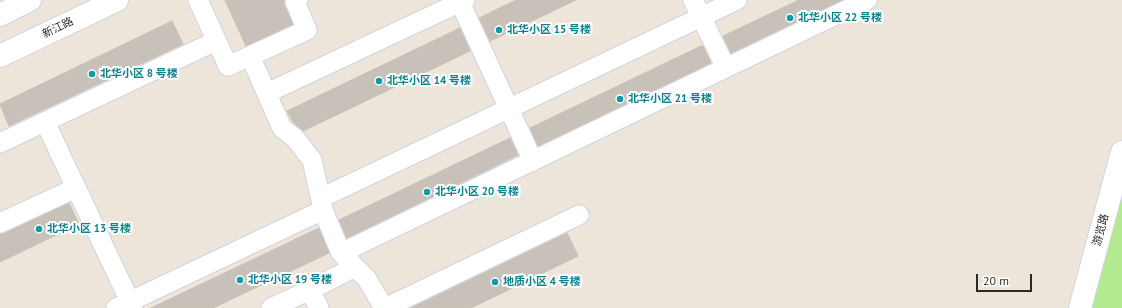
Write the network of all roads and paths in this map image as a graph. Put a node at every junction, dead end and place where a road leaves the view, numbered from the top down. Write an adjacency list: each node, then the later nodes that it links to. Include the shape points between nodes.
1 (30, 0): 9 (main road)
2 (117, 0): 12 (main road, 新江路)
3 (198, 0): 11 (street)
4 (298, 0): 13 (street, via 294,2 307,30)
5 (693, 0): 10 (street)
6 (737, 0): 10 (street)
7 (867, 0): 14 (street)
8 (461, 1): 15 (street); 16 (street)
9 (0, 15)
10 (701, 17): 14 (street); 16 (street)
11 (216, 40): 13 (street, via 228,66); 17 (street)
12 (0, 56)
13 (250, 56): 15 (street)
14 (726, 68): 20 (street)
15 (267, 93): 22 (street, via 282,128 295,138 312,160)
16 (509, 109): 20 (street); 22 (street)
17 (45, 122): 18 (street); 21 (street)
18 (0, 143)
19 (1122, 152): 32 (main road, 游览路)
20 (533, 161): 25 (street)
21 (76, 188): 24 (street); 28 (street)
22 (322, 204): 25 (street); 28 (street)
23 (579, 215): 31 (street)
24 (0, 223)
25 (341, 253): 26 (street)
26 (355, 267): 27 (street); 31 (street, via 367,279)
27 (310, 290): 29 (street); 30 (street)
28 (126, 306)
29 (271, 308)
30 (319, 308)
31 (384, 308)
32 (1080, 308)

